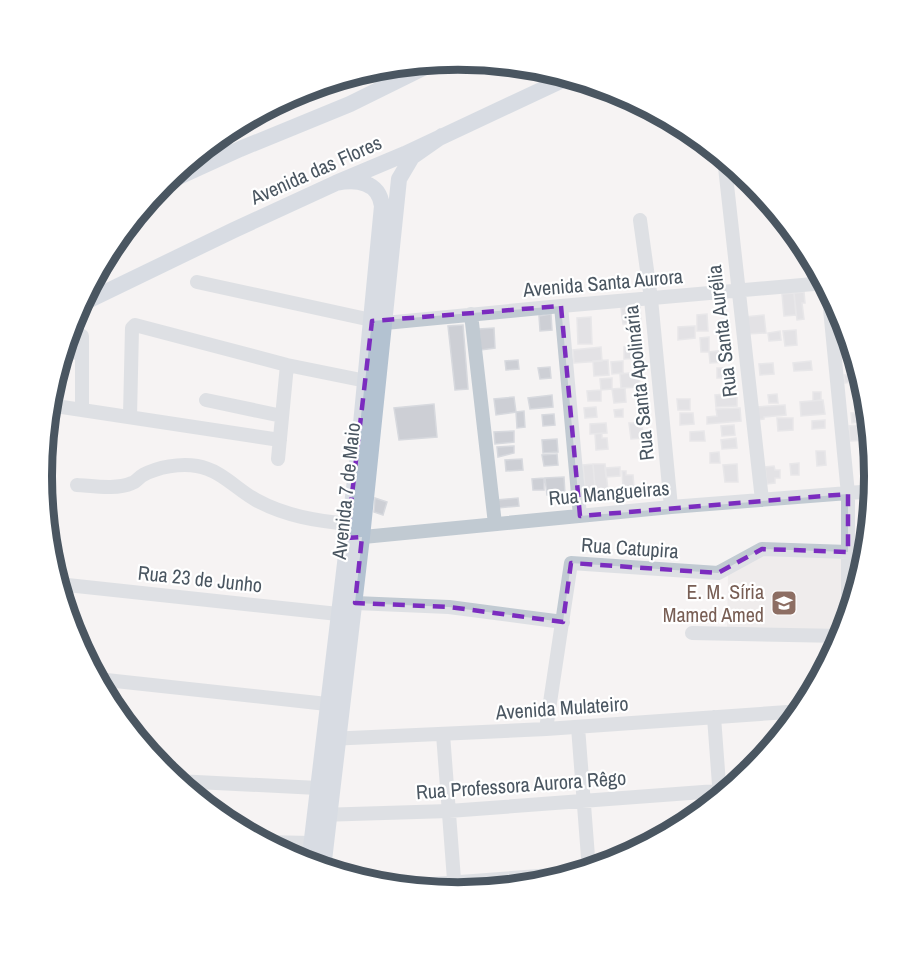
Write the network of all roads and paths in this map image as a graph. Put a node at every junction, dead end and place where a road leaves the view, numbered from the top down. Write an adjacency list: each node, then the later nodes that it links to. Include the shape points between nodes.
1 (412, 73): 4 (main road)
2 (388, 77): 4 (main road)
3 (557, 82): 5 (main road, Avenida das Flores)
4 (350, 104): 7 (main road)
5 (442, 136): 8 (main road, Avenida das Flores); 20 (main road, Avenida 7 de Maio, via 412,157 399,179)
6 (725, 170): 14 (street, Rua Santa Aurélia)
7 (190, 172)
8 (336, 183): 12 (main road, Avenida das Flores); 20 (main road, Avenida 7 de Maio, via 361,181 381,200)
9 (640, 220): 16 (street, Rua Santa Apolinária)
10 (102, 282): 12 (main road)
11 (197, 282): 20 (street, Avenida Santa Aurora)
12 (120, 285): 15 (main road, Avenida das Flores)
13 (816, 285): 14 (street, Avenida Santa Aurora)
14 (737, 291): 16 (street, Avenida Santa Aurora); 36 (street, Rua Santa Aurélia)
15 (94, 298)
16 (651, 299): 17 (street, Avenida Santa Aurora); 37 (street, Rua Santa Apolinária)
17 (561, 306): 19 (street, Avenida Santa Aurora); 38 (street)
18 (830, 313): 35 (street)
19 (471, 314): 20 (street, Avenida Santa Aurora); 39 (street)
20 (379, 322): 25 (main road, Avenida 7 de Maio); 40 (main road, Avenida 7 de Maio)
21 (82, 336): 22 (street)
22 (82, 352): 23 (street); 28 (street)
23 (72, 353)
24 (287, 365): 25 (street); 29 (street, via 135,325); 30 (street)
25 (366, 381): 40 (main road, Avenida 7 de Maio)
26 (206, 400): 30 (street)
27 (59, 406): 28 (street)
28 (82, 410): 29 (street)
29 (130, 416): 31 (street)
30 (282, 416): 31 (street)
31 (280, 440): 32 (street)
32 (278, 459)
33 (77, 485): 40 (street, Rua Mangueiras, via 112,487 132,483 157,469 195,466 215,471 256,500)
34 (864, 492): 35 (street, Rua Mangueiras)
35 (848, 494): 36 (street, Rua Mangueiras); 41 (street)
36 (762, 500): 37 (street, Rua Mangueiras)
37 (671, 507): 38 (street, Rua Mangueiras)
38 (580, 516): 39 (street, Rua Mangueiras)
39 (495, 524): 40 (street, Rua Mangueiras)
40 (353, 533): 44 (main road, Avenida 7 de Maio); 45 (main road, Avenida 7 de Maio)
41 (848, 552): 43 (street); 46 (street, Rua Catupira, via 762,549 718,573 571,563)
42 (67, 585): 45 (street, Rua 23 de Junho)
43 (848, 591)
44 (355, 603): 46 (street, via 449,608); 56 (main road, Avenida 7 de Maio)
45 (338, 614): 50 (main road, Avenida 7 de Maio)
46 (563, 622): 54 (street, Rua Catupira)
47 (692, 633): 48 (street)
48 (832, 636)
49 (108, 680): 50 (street)
50 (327, 704): 56 (main road, Avenida 7 de Maio)
51 (789, 712): 52 (street, Avenida Mulateiro)
52 (714, 717): 53 (street, Avenida Mulateiro); 58 (street)
53 (578, 727): 54 (street, Avenida Mulateiro); 61 (street)
54 (546, 729): 55 (street, Avenida Mulateiro)
55 (443, 734): 56 (street, Avenida Mulateiro); 62 (street)
56 (332, 739): 59 (main road, Avenida 7 de Maio); 63 (main road, Avenida 7 de Maio)
57 (191, 782): 59 (street)
58 (722, 785)
59 (318, 788): 63 (main road, Avenida 7 de Maio)
60 (712, 794): 61 (street, Rua Professora Aurora Rêgo)
61 (583, 802): 62 (street, Rua Professora Aurora Rêgo); 68 (street)
62 (449, 811): 63 (street, Rua Professora Aurora Rêgo); 69 (street)
63 (322, 815): 65 (main road, Avenida 7 de Maio); 67 (main road, Avenida 7 de Maio)
64 (282, 842): 65 (street)
65 (311, 843): 66 (main road, Avenida 7 de Maio)
66 (310, 854)
67 (324, 859)
68 (588, 861)
69 (454, 882)

